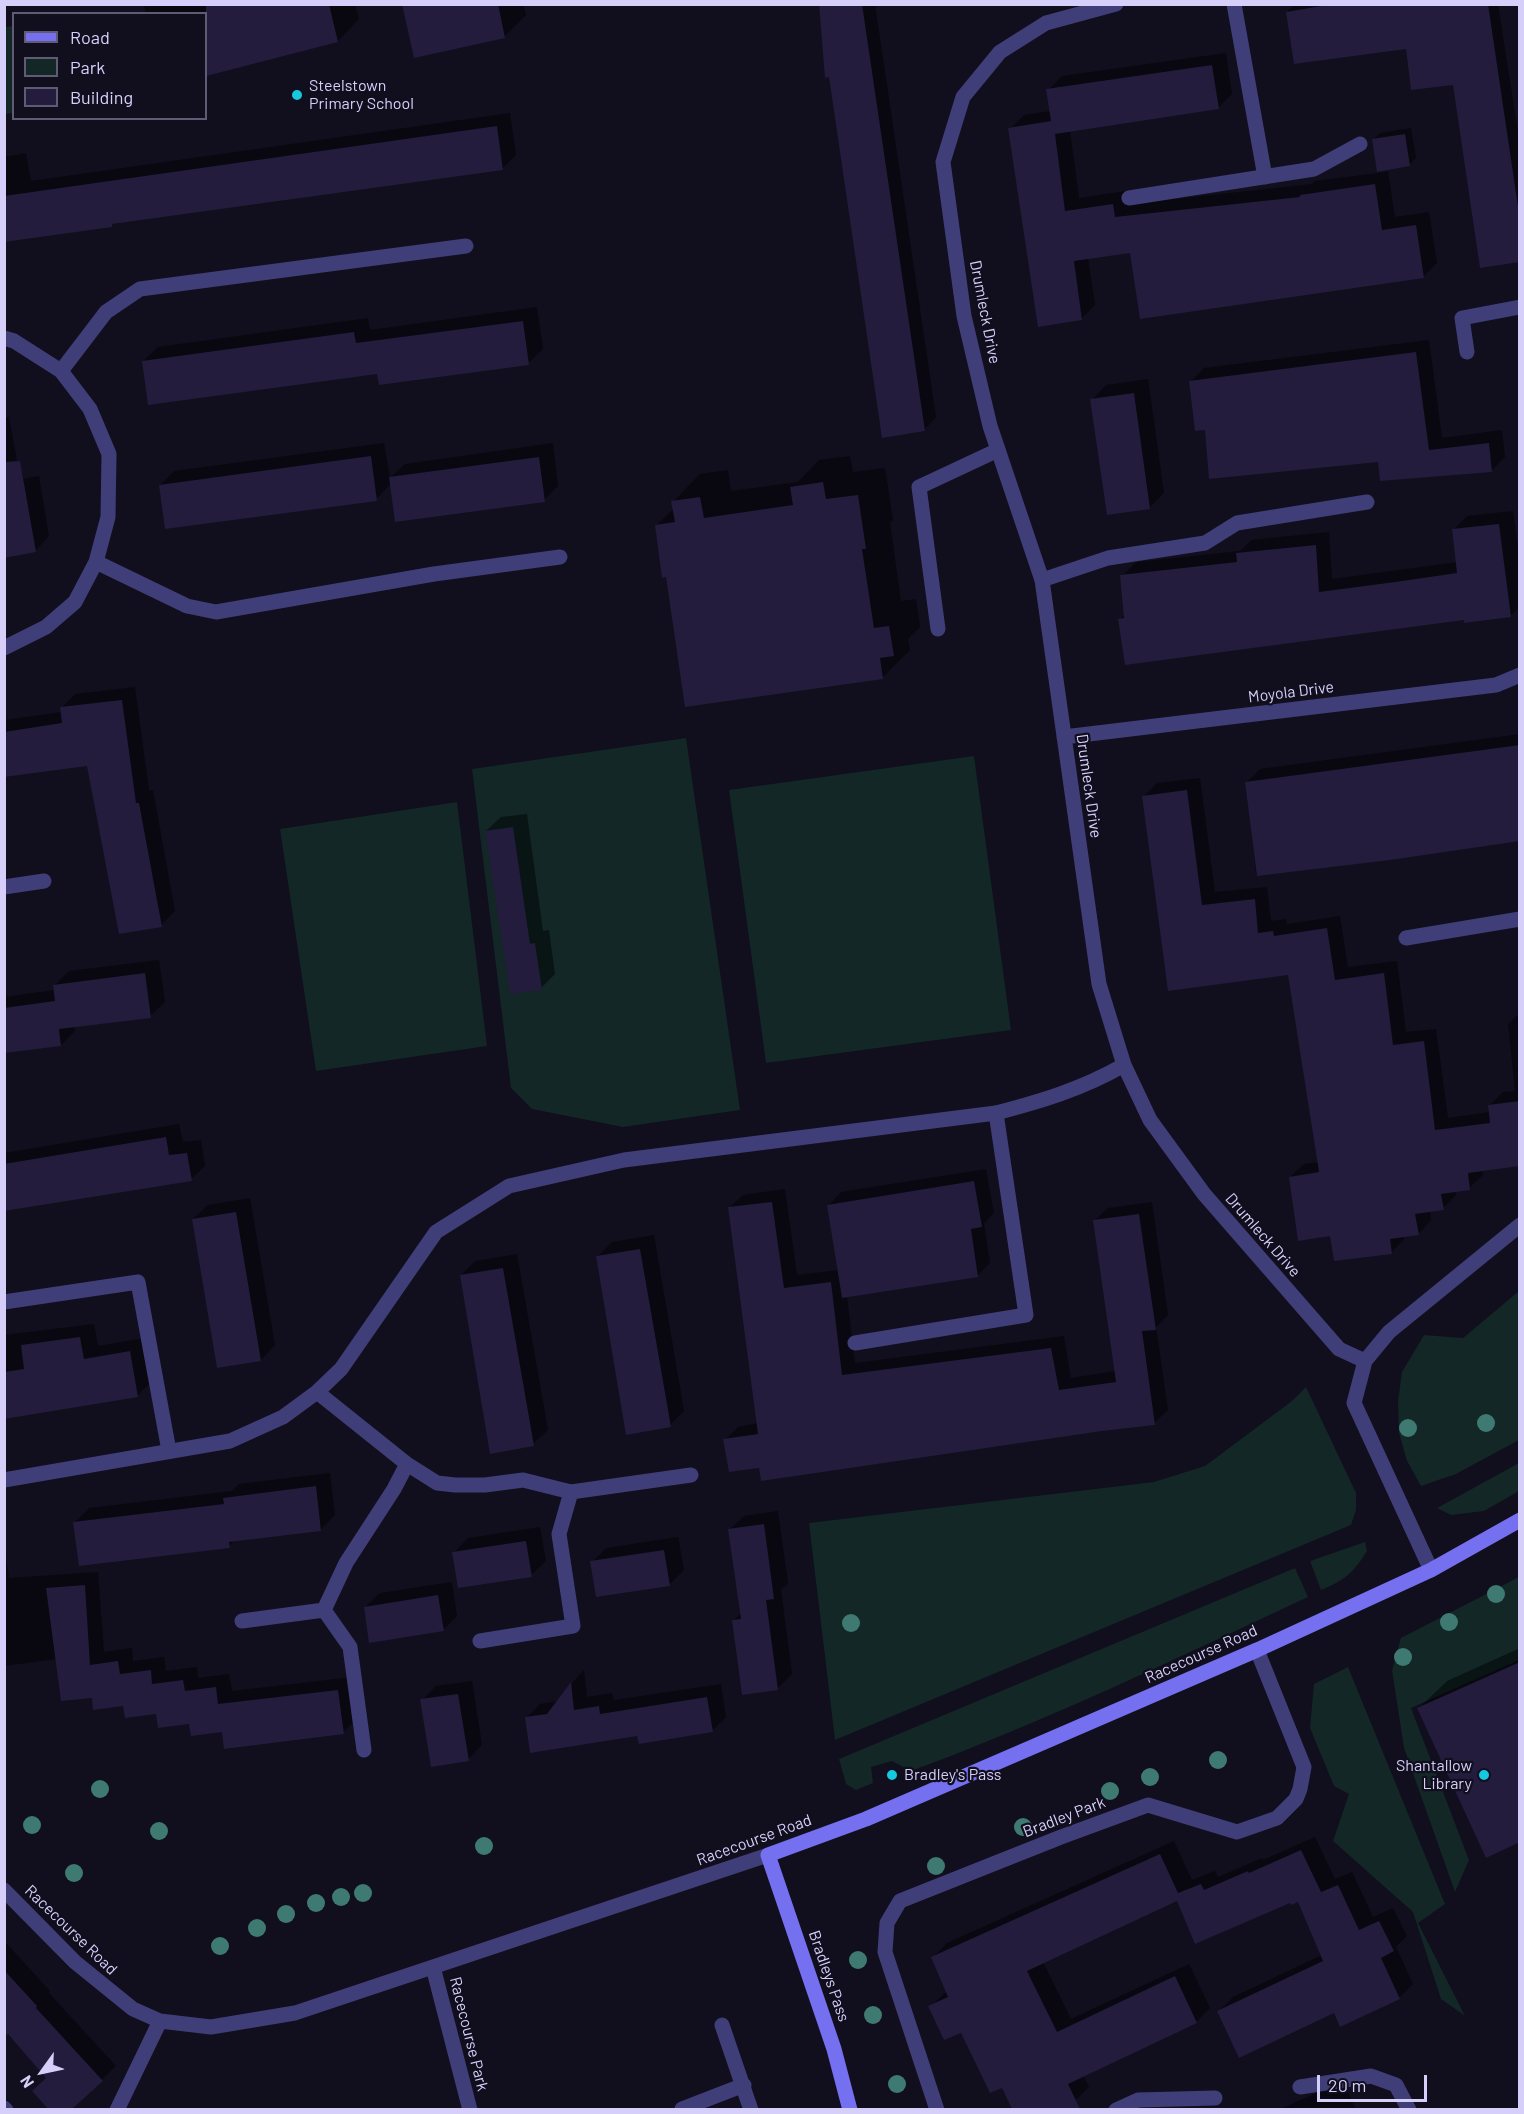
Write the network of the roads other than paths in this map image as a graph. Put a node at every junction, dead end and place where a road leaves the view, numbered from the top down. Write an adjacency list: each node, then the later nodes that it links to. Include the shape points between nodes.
1 (1116, 4): 11 (street, Drumleck Drive, via 1046,23 1000,52 963,97 943,162 964,316)
2 (1234, 4): 4 (street)
3 (1360, 144): 4 (street, via 1314,169)
4 (1265, 177): 5 (street)
5 (1129, 198)
6 (466, 246): 10 (street, via 140,289 106,312)
7 (1520, 307): 9 (street, via 1462,318)
8 (4, 338): 10 (street)
9 (1467, 352)
10 (61, 371): 14 (street, via 90,409 109,454 108,518)
11 (998, 450): 15 (street, Drumleck Drive); 16 (street, via 919,487)
12 (1367, 502): 15 (street, via 1236,523 1205,543 1108,558)
13 (560, 557): 14 (street, via 434,574 216,612 187,606)
14 (96, 562): 17 (street, via 75,602 46,627)
15 (1042, 580): 19 (street, Drumleck Drive)
16 (939, 628)
17 (4, 648)
18 (1520, 675): 19 (street, Moyola Drive, via 1497,685)
19 (1064, 737): 24 (street, Drumleck Drive, via 1099,984)
20 (44, 881): 21 (street)
21 (4, 887)
22 (1520, 919): 23 (street)
23 (1406, 938)
24 (1124, 1065): 25 (street, via 1054,1098); 29 (street, Drumleck Drive, via 1150,1120 1204,1194 1339,1348)
25 (996, 1113): 28 (street, via 1026,1315); 30 (street, via 624,1160 509,1186 436,1232 340,1369)
26 (1520, 1225): 29 (street, via 1389,1332)
27 (4, 1302): 31 (street, via 138,1282)
28 (855, 1343)
29 (1365, 1361): 37 (street, via 1354,1403)
30 (317, 1392): 31 (street, via 283,1416 230,1441); 32 (street)
31 (170, 1451): 34 (street)
32 (407, 1464): 35 (street, via 437,1483 485,1485 523,1480); 38 (street, via 346,1563)
33 (691, 1475): 35 (street)
34 (4, 1480)
35 (571, 1492): 40 (street, via 559,1534 573,1626)
36 (1520, 1520): 37 (main road, Racecourse Road)
37 (1431, 1570): 41 (main road, Racecourse Road)
38 (324, 1610): 39 (street); 42 (street, via 350,1647)
39 (242, 1621)
40 (480, 1641)
41 (1257, 1650): 43 (main road, Racecourse Road, via 866,1819); 56 (street, Bradley Park, via 1304,1767 1296,1799 1277,1818 1237,1832 1148,1805 900,1901 887,1923 885,1952)
42 (364, 1750)
43 (768, 1855): 45 (street, Racecourse Road); 55 (main road, Bradleys Pass, via 834,2049)
44 (4, 1890): 46 (street, Racecourse Road, via 93,1978 133,2009)
45 (433, 1967): 46 (street, Racecourse Road, via 296,2013 211,2027); 52 (street, Racecourse Park)
46 (160, 2021): 51 (street)
47 (722, 2025): 48 (street)
48 (744, 2085): 53 (street); 54 (street)
49 (1300, 2087): 58 (street, via 1371,2076 1396,2085)
50 (1215, 2098): 57 (street, via 1138,2100)
51 (117, 2109)
52 (470, 2109)
53 (682, 2109)
54 (751, 2109)
55 (850, 2109)
56 (938, 2109)
57 (1116, 2109)
58 (1409, 2109)

